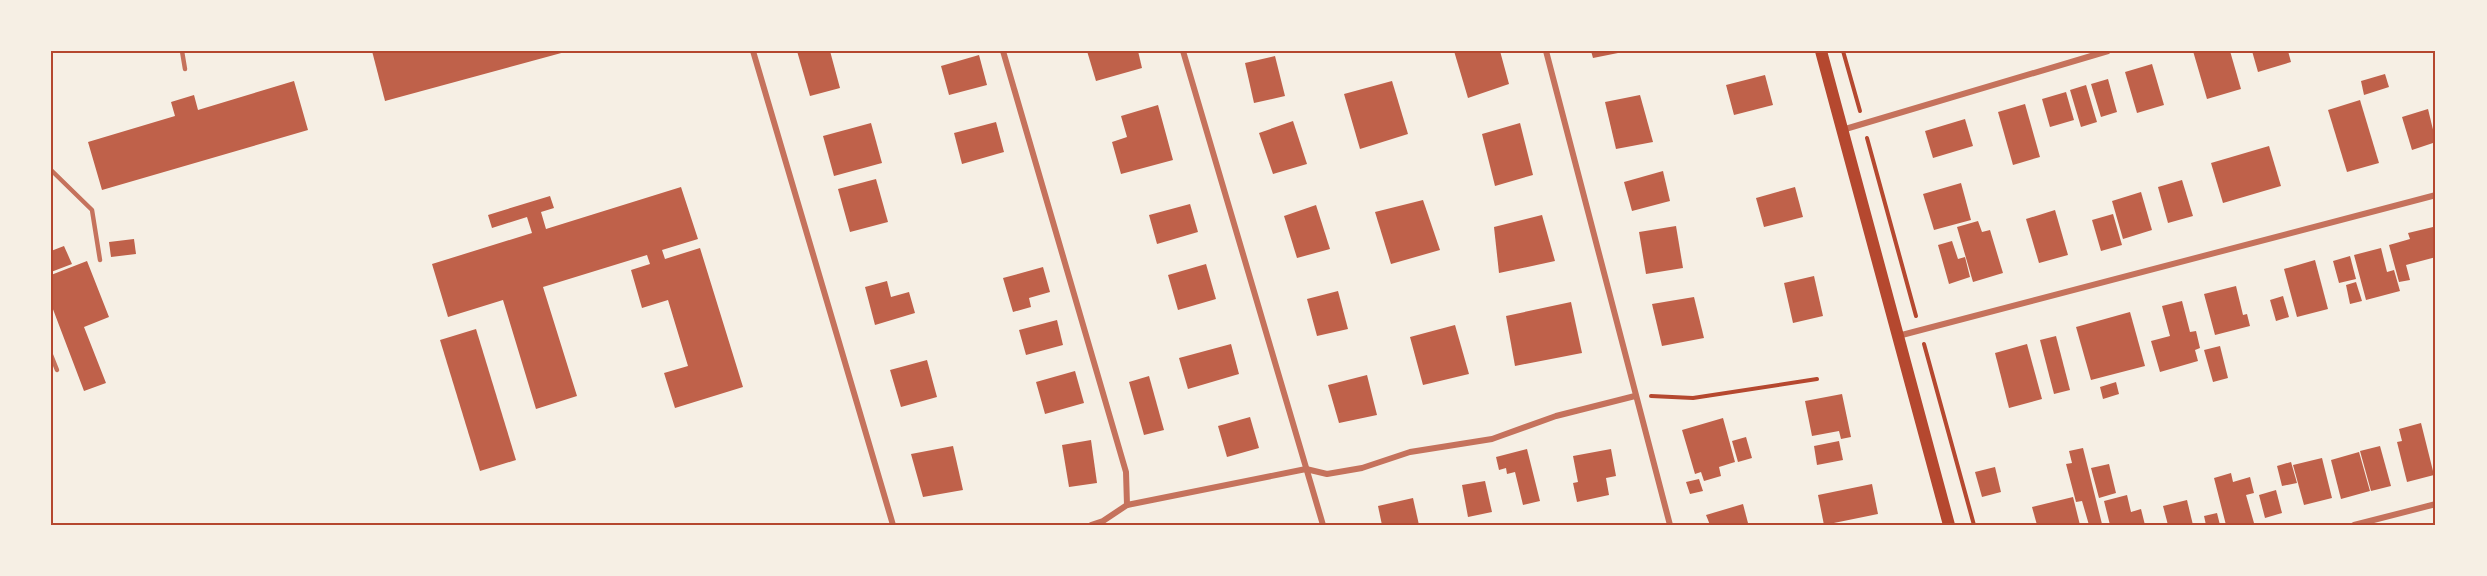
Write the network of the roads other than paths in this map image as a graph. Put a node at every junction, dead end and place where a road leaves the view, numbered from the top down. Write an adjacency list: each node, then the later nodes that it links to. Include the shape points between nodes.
1 (182, 51): 8 (lane)
2 (753, 51): 20 (street)
3 (1003, 51): 19 (street, via 1126,472)
4 (1184, 51): 17 (street)
5 (1546, 51): 16 (street)
6 (1821, 51): 9 (main road)
7 (2108, 51): 9 (street)
8 (185, 69)
9 (1842, 130): 13 (main road)
10 (51, 170): 12 (lane, via 92,210)
11 (2436, 195): 13 (street)
12 (100, 260)
13 (1898, 336): 24 (main road)
14 (51, 355): 15 (lane)
15 (57, 370)
16 (1635, 396): 17 (street, via 1556,416 1492,439 1410,452 1362,468 1326,474); 23 (street)
17 (1306, 469): 19 (street); 22 (street)
18 (2436, 504): 25 (street)
19 (1127, 505): 21 (street)
20 (893, 525)
21 (1091, 525)
22 (1323, 525)
23 (1670, 525)
24 (1948, 525)
25 (2354, 525)

